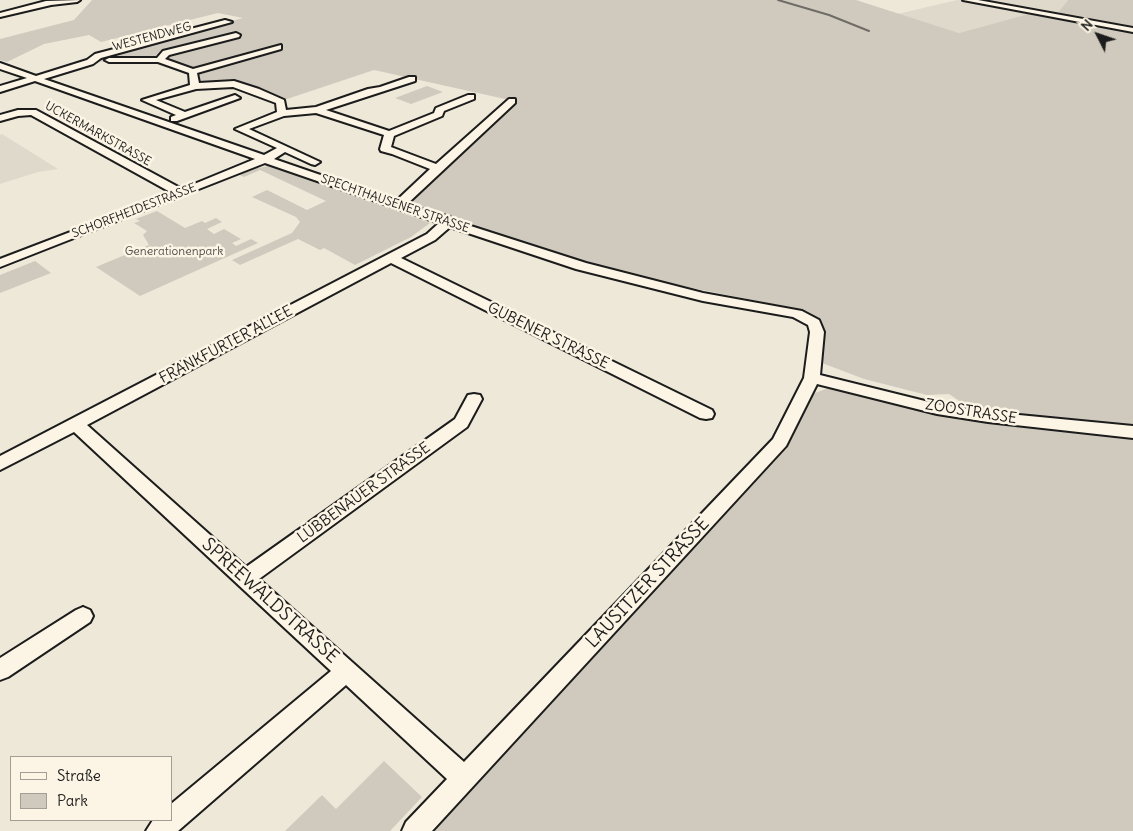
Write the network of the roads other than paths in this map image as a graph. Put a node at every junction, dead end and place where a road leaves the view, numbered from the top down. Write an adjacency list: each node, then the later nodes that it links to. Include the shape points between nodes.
1 (37, 0): 4 (street)
2 (77, 0): 4 (street)
3 (966, 0): 8 (street)
4 (47, 4): 5 (street)
5 (0, 15)
6 (210, 27): 7 (street, WESTENDWEG); 7 (street, WESTENDWEG, via 230,24); 13 (street, WESTENDWEG, via 98,56)
7 (219, 30): 11 (street, WESTENDWEG)
8 (1133, 30)
9 (236, 35): 12 (street, via 166,53)
10 (278, 47): 15 (street)
11 (109, 60): 12 (street); 13 (street, WESTENDWEG)
12 (159, 60): 15 (street)
13 (90, 62): 16 (street, WESTENDWEG)
14 (0, 66): 16 (street, SPECHTHAUSENER STRASSE)
15 (193, 72): 18 (street)
16 (34, 78): 19 (street, WESTENDWEG); 27 (street, SPECHTHAUSENER STRASSE)
17 (412, 79): 23 (street)
18 (194, 86): 24 (street, via 234,84 281,102); 25 (street, via 146,100)
19 (0, 88)
20 (471, 97): 28 (street)
21 (235, 98): 25 (street)
22 (512, 101): 32 (street)
23 (317, 110): 24 (street); 28 (street)
24 (282, 113): 29 (street, via 240,129)
25 (183, 115): 27 (street)
26 (0, 118): 33 (street, UCKERMARKSTRASSE, via 33,112)
27 (164, 123): 30 (street, SPECHTHAUSENER STRASSE)
28 (388, 134): 32 (street, via 385,149)
29 (285, 148): 30 (street, SCHORFHEIDESTRASSE); 31 (street)
30 (266, 158): 33 (street, SCHORFHEIDESTRASSE); 34 (street, SPECHTHAUSENER STRASSE)
31 (315, 162)
32 (437, 168): 34 (street)
33 (181, 193): 37 (street, SCHORFHEIDESTRASSE)
34 (398, 206): 35 (street, SPECHTHAUSENER STRASSE)
35 (446, 220): 36 (street, FRANKFURTER ALLEE, via 444,227 431,237); 38 (street, SPECHTHAUSENER STRASSE, via 546,255 626,278 703,297)
36 (391, 258): 41 (street, GUBENER STRASSE); 42 (street, FRANKFURTER ALLEE)
37 (0, 263)
38 (798, 314): 39 (street, LAUSITZER STRASSE, via 814,323 817,332)
39 (812, 378): 43 (street, ZOOSTRASSE, via 936,409); 49 (street, LAUSITZER STRASSE, via 780,442)
40 (474, 399): 45 (street, LÜBBENAUER STRASSE, via 460,423)
41 (706, 414)
42 (76, 424): 44 (street, FRANKFURTER ALLEE); 45 (street, SPREEWALDSTRASSE)
43 (1133, 432)
44 (0, 464)
45 (245, 578): 48 (street, SPREEWALDSTRASSE)
46 (83, 616): 47 (street)
47 (0, 670)
48 (347, 671): 49 (street, SPREEWALDSTRASSE); 50 (street)
49 (464, 778): 53 (street, LAUSITZER STRASSE)
50 (172, 820)
51 (171, 821): 52 (street)
52 (159, 831)
53 (415, 831)

